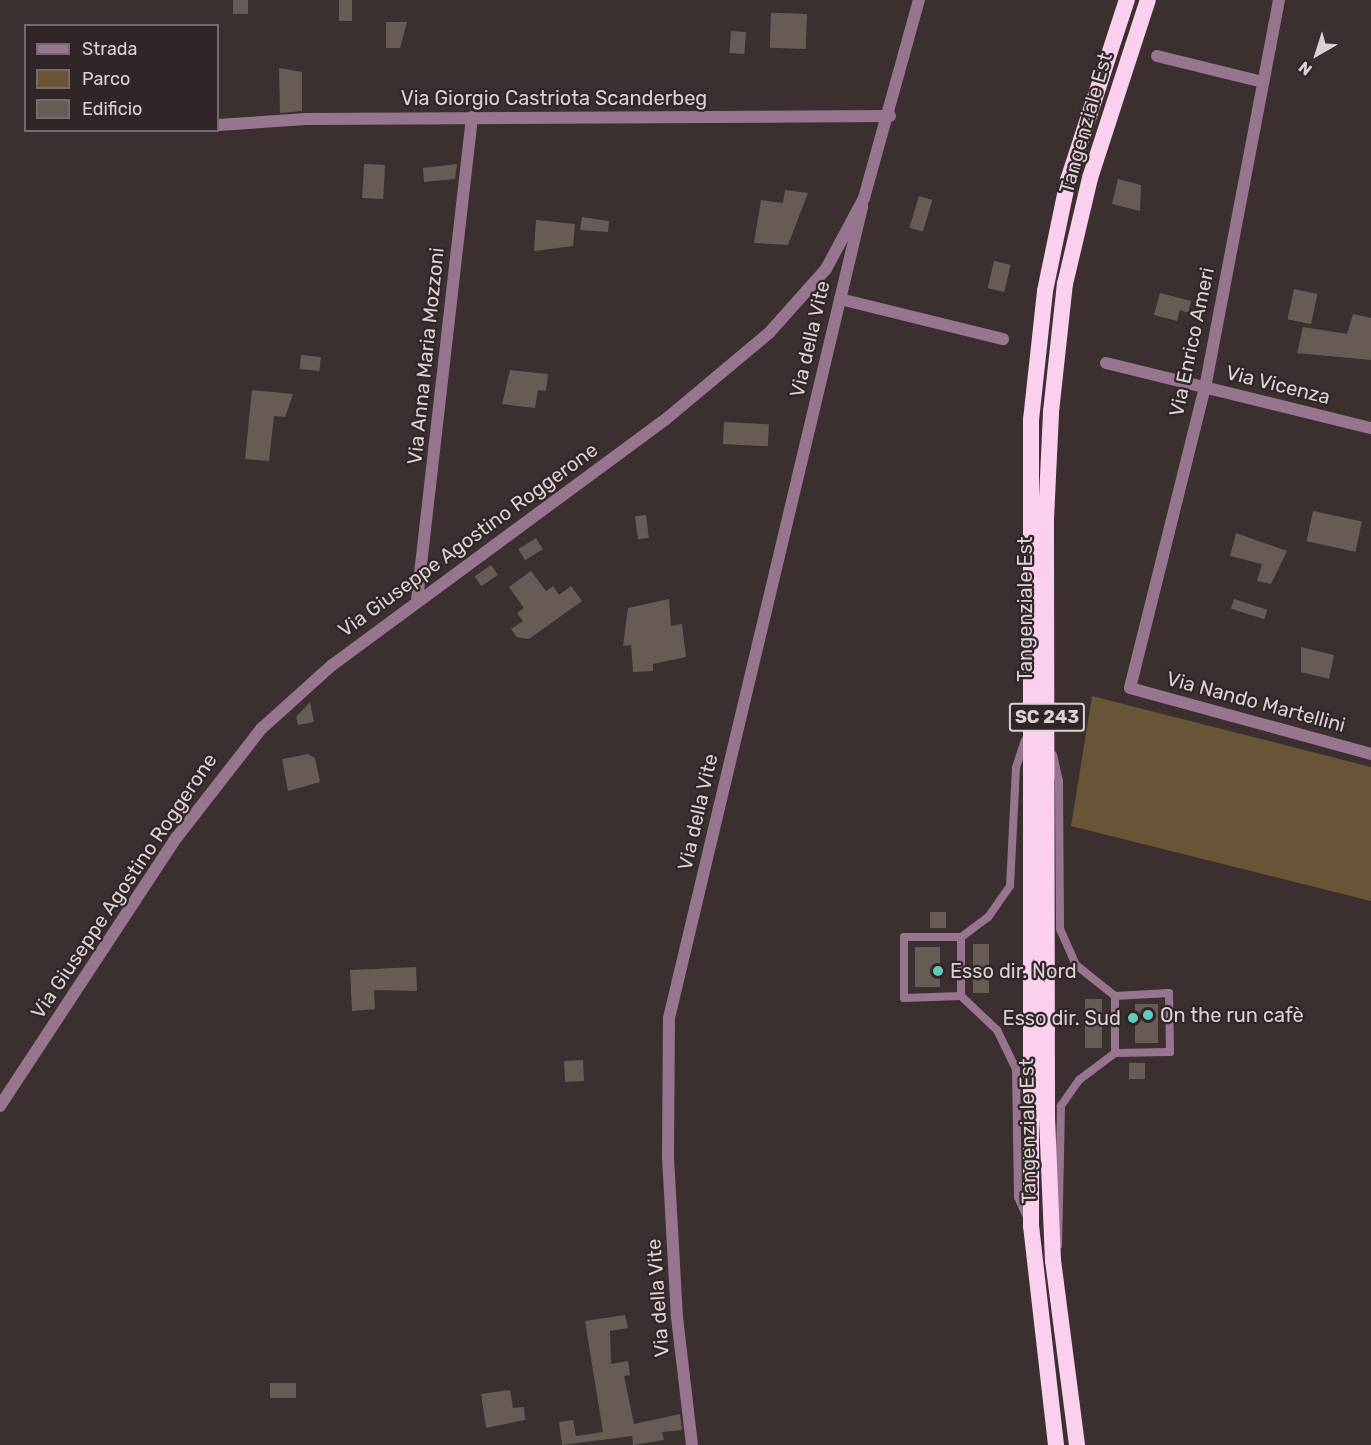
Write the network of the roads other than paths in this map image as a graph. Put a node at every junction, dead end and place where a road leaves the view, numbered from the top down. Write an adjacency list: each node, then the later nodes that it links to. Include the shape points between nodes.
1 (919, 0): 7 (street, Via Giuseppe Agostino Roggerone)
2 (1127, 0): 18 (highway, Tangenziale Est / SC 243, via 1068,180 1045,291 1031,420)
3 (1148, 0): 19 (highway, Tangenziale Est / SC 243, via 1118,81 1065,284 1046,507)
4 (1279, 0): 6 (street, Via Enrico Ameri)
5 (1157, 56): 6 (street)
6 (1263, 82): 14 (street, Via Enrico Ameri)
7 (890, 116): 8 (street, Via Giorgio Castriota Scanderbeg); 10 (street, Via Giuseppe Agostino Roggerone)
8 (472, 117): 9 (street, Via Giorgio Castriota Scanderbeg); 16 (street, Via Anna Maria Mozzoni)
9 (219, 125)
10 (864, 198): 11 (street, Via della Vite); 16 (street, Via Giuseppe Agostino Roggerone, via 826,268 769,333 666,419)
11 (840, 299): 12 (street); 28 (street, Via della Vite, via 669,1018 672,1238)
12 (1003, 339)
13 (1106, 363): 14 (street, Via Vicenza)
14 (1205, 387): 15 (street, Via Vicenza); 17 (street, Via Enrico Ameri)
15 (1371, 428)
16 (417, 600): 25 (street, Via Giuseppe Agostino Roggerone, via 322,673 219,776)
17 (1130, 688): 20 (street, Via Nando Martellini)
18 (1028, 730): 21 (lane, via 1016,768 1015,865 1004,900); 26 (highway, Tangenziale Est / SC 243)
19 (1047, 730): 23 (lane, via 1059,781 1060,929 1076,965); 27 (highway, Tangenziale Est / SC 243)
20 (1371, 754)
21 (962, 937): 22 (lane); 22 (lane, via 904,937 904,998)
22 (962, 996): 26 (lane, via 997,1030 1016,1069 1018,1197)
23 (1115, 996): 24 (lane); 24 (lane, via 1169,993 1170,1052)
24 (1115, 1053): 27 (lane, via 1067,1092 1059,1116 1062,1231)
25 (0, 1106)
26 (1031, 1226): 29 (highway, Tangenziale Est / SC 243)
27 (1053, 1261): 30 (highway, Tangenziale Est / SC 243)
28 (692, 1445)
29 (1056, 1445)
30 (1077, 1445)

